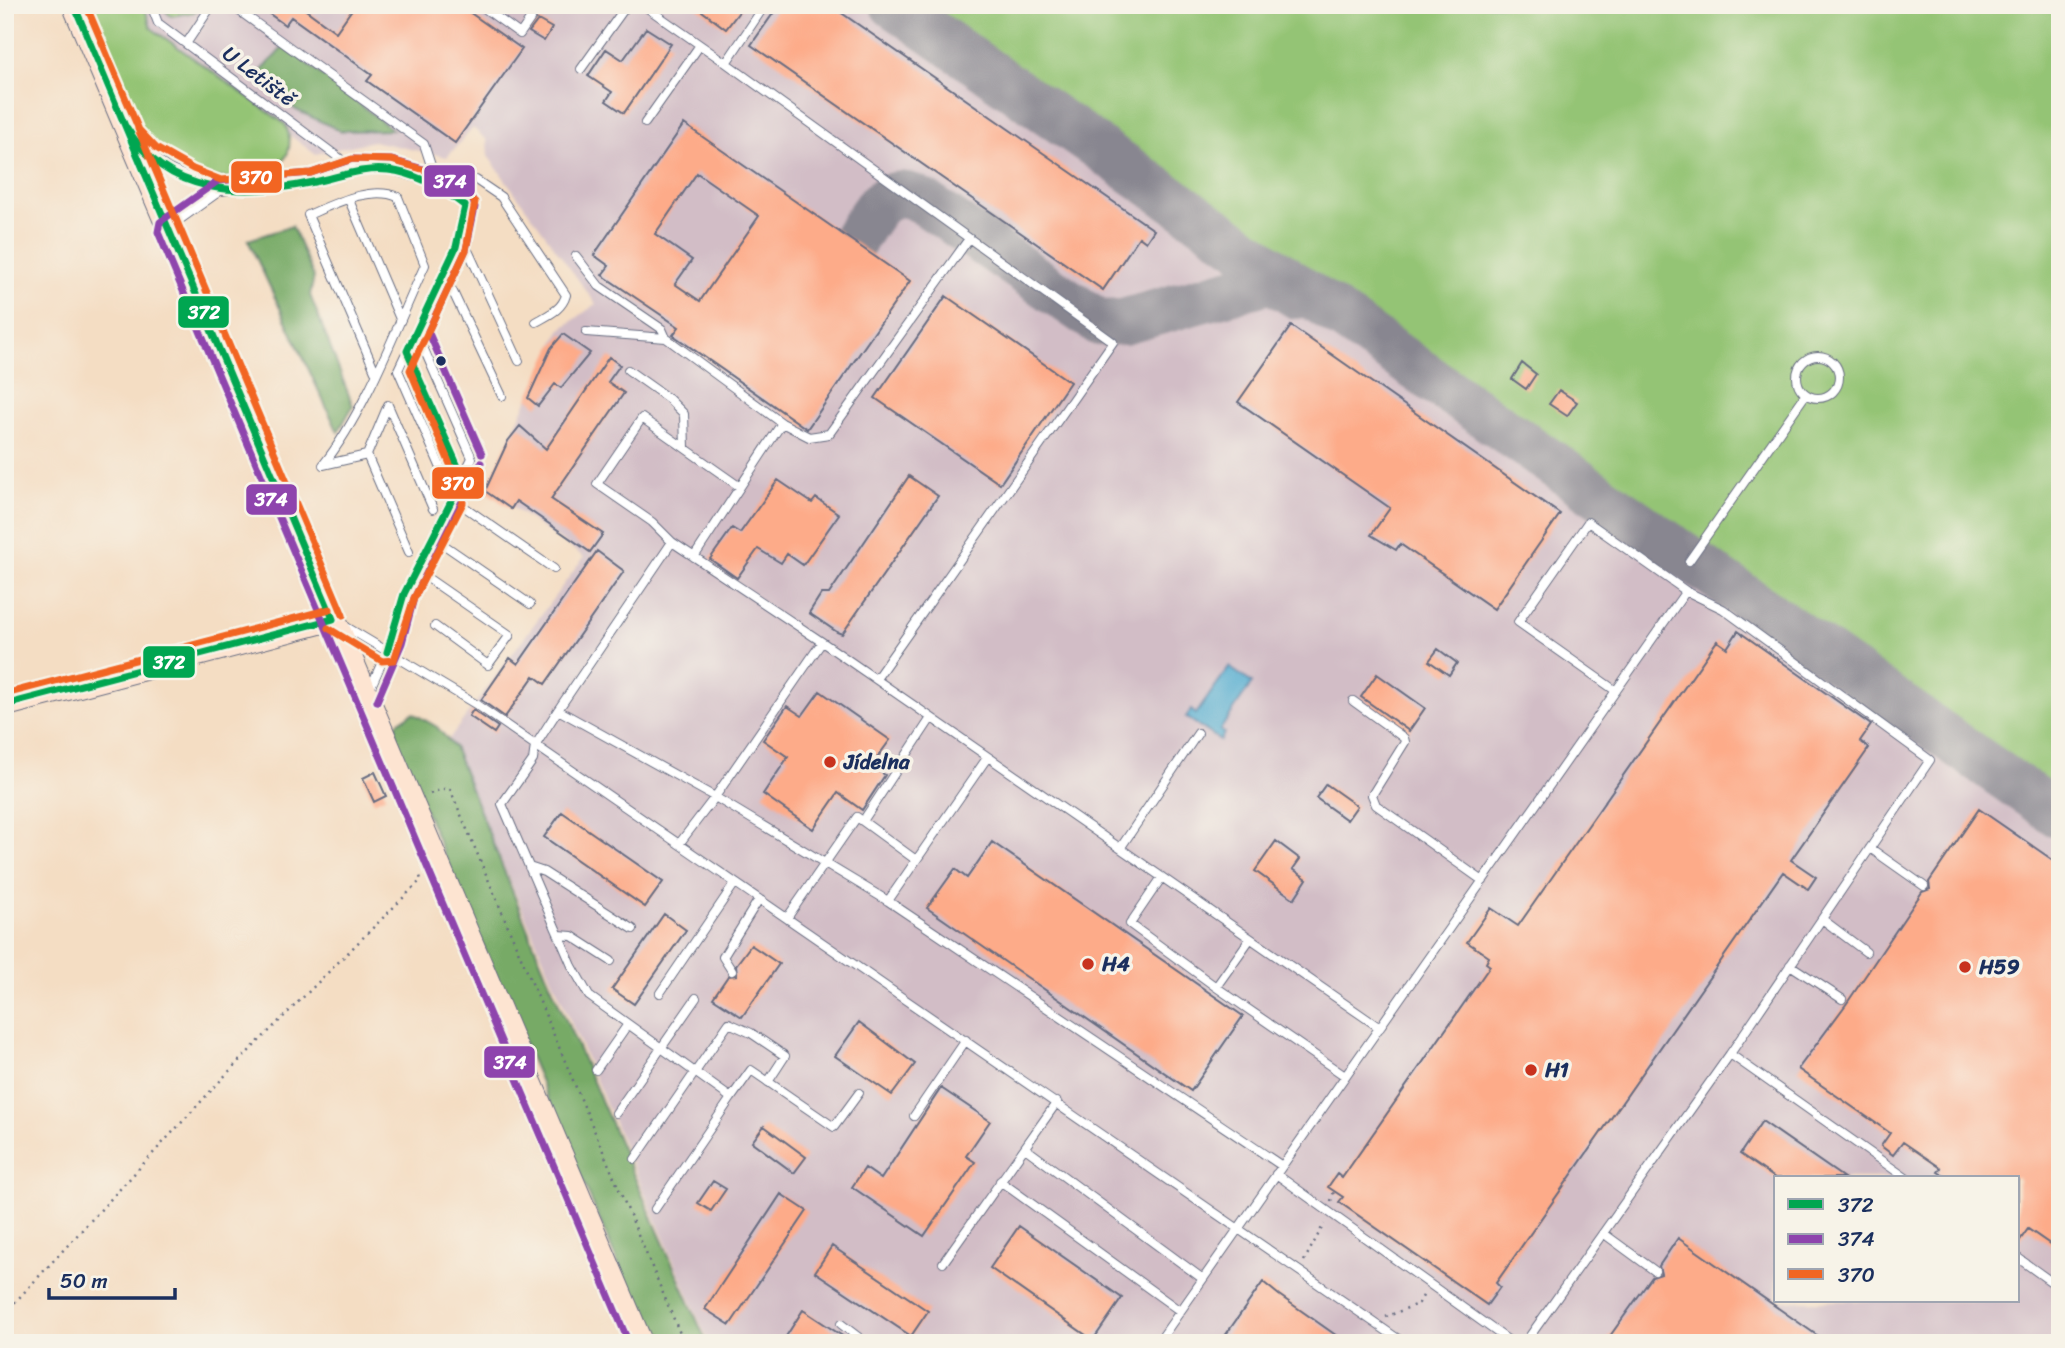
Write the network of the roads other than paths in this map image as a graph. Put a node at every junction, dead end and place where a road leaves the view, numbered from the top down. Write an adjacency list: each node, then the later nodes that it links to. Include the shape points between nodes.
1 (74, 5): 15 (main road)
2 (151, 5): 10 (lane, U Letiště, via 158,23)
3 (212, 5): 10 (lane)
4 (231, 5): 18 (lane, via 424,144)
5 (480, 5): 6 (lane, via 520,34)
6 (540, 5)
7 (627, 5): 13 (lane)
8 (643, 5): 11 (lane)
9 (765, 5): 12 (lane)
10 (186, 44): 16 (lane, U Letiště)
11 (700, 45): 12 (lane); 14 (lane)
12 (726, 64): 23 (lane)
13 (581, 69)
14 (645, 123)
15 (127, 129): 19 (lane, via 149,156 167,168); 21 (main road)
16 (354, 169): 18 (lane, via 390,170); 19 (lane, via 313,183)
17 (476, 180): 27 (lane, via 501,197 566,295 553,313)
18 (437, 184): 22 (lane, via 465,206)
19 (220, 191): 21 (lane)
20 (349, 200): 26 (lane); 26 (lane, via 385,191 398,197 425,265); 34 (lane, via 308,215)
21 (168, 228): 53 (main road)
22 (460, 233): 25 (lane); 32 (lane)
23 (968, 240): 37 (lane, via 829,434 809,437); 57 (lane, via 1113,342)
24 (576, 256): 30 (lane, via 599,286 662,329)
25 (444, 273): 28 (lane); 36 (lane)
26 (400, 319): 34 (lane)
27 (536, 322)
28 (416, 331): 31 (lane); 40 (lane, via 472,458)
29 (586, 332): 30 (lane)
30 (666, 338): 37 (lane)
31 (407, 351): 40 (lane); 42 (lane, via 398,370)
32 (519, 361)
33 (628, 370): 38 (lane, via 684,414)
34 (375, 372): 39 (lane, via 342,441 323,465)
35 (1806, 394): 35 (lane, via 1797,379 1803,362 1813,356 1830,360 1838,375 1836,386 1823,397); 48 (lane)
36 (502, 396)
37 (782, 423): 41 (lane)
38 (685, 448): 41 (lane); 45 (lane, via 642,418 597,484)
39 (367, 455): 43 (lane, via 388,405); 46 (lane)
40 (463, 478): 42 (lane)
41 (740, 487): 47 (lane)
42 (454, 498): 44 (lane); 49 (lane)
43 (433, 509)
44 (434, 538): 50 (lane); 52 (lane)
45 (673, 542): 47 (lane); 62 (lane)
46 (408, 552)
47 (694, 557): 55 (lane)
48 (1689, 561)
49 (554, 569)
50 (416, 570): 54 (lane, via 510,635 488,665); 56 (lane)
51 (1686, 591): 58 (lane); 58 (lane, via 1588,522 1518,622); 71 (lane, via 1723,609 1930,760)
52 (530, 604)
53 (334, 619): 56 (lane); 59 (main road); 61 (main road)
54 (435, 626)
55 (822, 642): 57 (lane); 67 (lane)
56 (387, 652): 59 (lane); 65 (lane, via 477,705)
57 (876, 679): 63 (lane)
58 (1616, 691): 76 (lane)
59 (367, 697): 123 (main road)
60 (1353, 701): 76 (lane, via 1405,742 1372,795 1376,805)
61 (5, 705)
62 (558, 710): 65 (lane); 67 (lane)
63 (931, 718): 66 (lane); 68 (lane)
64 (1198, 733): 70 (lane)
65 (535, 746): 69 (lane); 74 (lane, via 533,760 502,804)
66 (987, 758): 70 (lane); 72 (lane)
67 (715, 797): 69 (lane); 73 (lane)
68 (863, 821): 72 (lane); 73 (lane, via 857,817)
69 (679, 844): 77 (lane)
70 (1121, 847): 75 (lane)
71 (1870, 848): 78 (lane); 82 (lane)
72 (916, 860): 80 (lane)
73 (824, 863): 80 (lane); 81 (lane)
74 (529, 867): 83 (lane); 84 (lane)
75 (1162, 877): 85 (lane); 90 (lane, via 1130,924)
76 (1483, 881): 95 (lane)
77 (735, 883): 79 (lane); 91 (lane)
78 (1924, 886)
79 (759, 899): 81 (lane); 89 (lane, via 723,957)
80 (888, 901): 110 (lane)
81 (787, 918): 96 (lane)
82 (1822, 919): 86 (lane); 88 (lane)
83 (633, 929)
84 (559, 935): 87 (lane, via 572,936); 94 (lane, via 589,996)
85 (1250, 939): 90 (lane); 95 (lane)
86 (1866, 952)
87 (611, 961)
88 (1790, 965): 93 (lane); 98 (lane)
89 (732, 971)
90 (1216, 987): 101 (lane)
91 (660, 992)
92 (696, 998): 97 (lane)
93 (1842, 999)
94 (628, 1024): 97 (lane); 99 (lane)
95 (1380, 1028): 101 (lane)
96 (966, 1040): 105 (lane); 107 (lane)
97 (661, 1048): 100 (lane); 106 (lane)
98 (1730, 1054): 111 (lane); 115 (lane)
99 (596, 1070)
100 (695, 1072): 102 (lane, via 729,1023 785,1056); 104 (lane); 109 (lane)
101 (1346, 1076): 110 (lane)
102 (768, 1082): 103 (lane, via 834,1127); 104 (lane, via 751,1070)
103 (859, 1093)
104 (731, 1098): 113 (lane)
105 (1057, 1102): 108 (lane); 114 (lane)
106 (616, 1113)
107 (914, 1116)
108 (1024, 1148): 112 (lane); 119 (lane)
109 (635, 1159)
110 (1279, 1170): 114 (lane); 127 (lane, via 1328,1212)
111 (1903, 1176)
112 (1000, 1181): 117 (lane); 121 (lane)
113 (655, 1209)
114 (1239, 1227): 119 (lane); 126 (lane)
115 (1602, 1233): 118 (lane); 128 (lane)
116 (2020, 1259): 120 (lane)
117 (943, 1263)
118 (1656, 1271)
119 (1203, 1279): 121 (lane)
120 (2060, 1288)
121 (1180, 1311): 125 (lane)
122 (841, 1324): 124 (lane)
123 (641, 1343)
124 (866, 1343)
125 (1158, 1343)
126 (1404, 1343)
127 (1512, 1343)
128 (1525, 1343)

